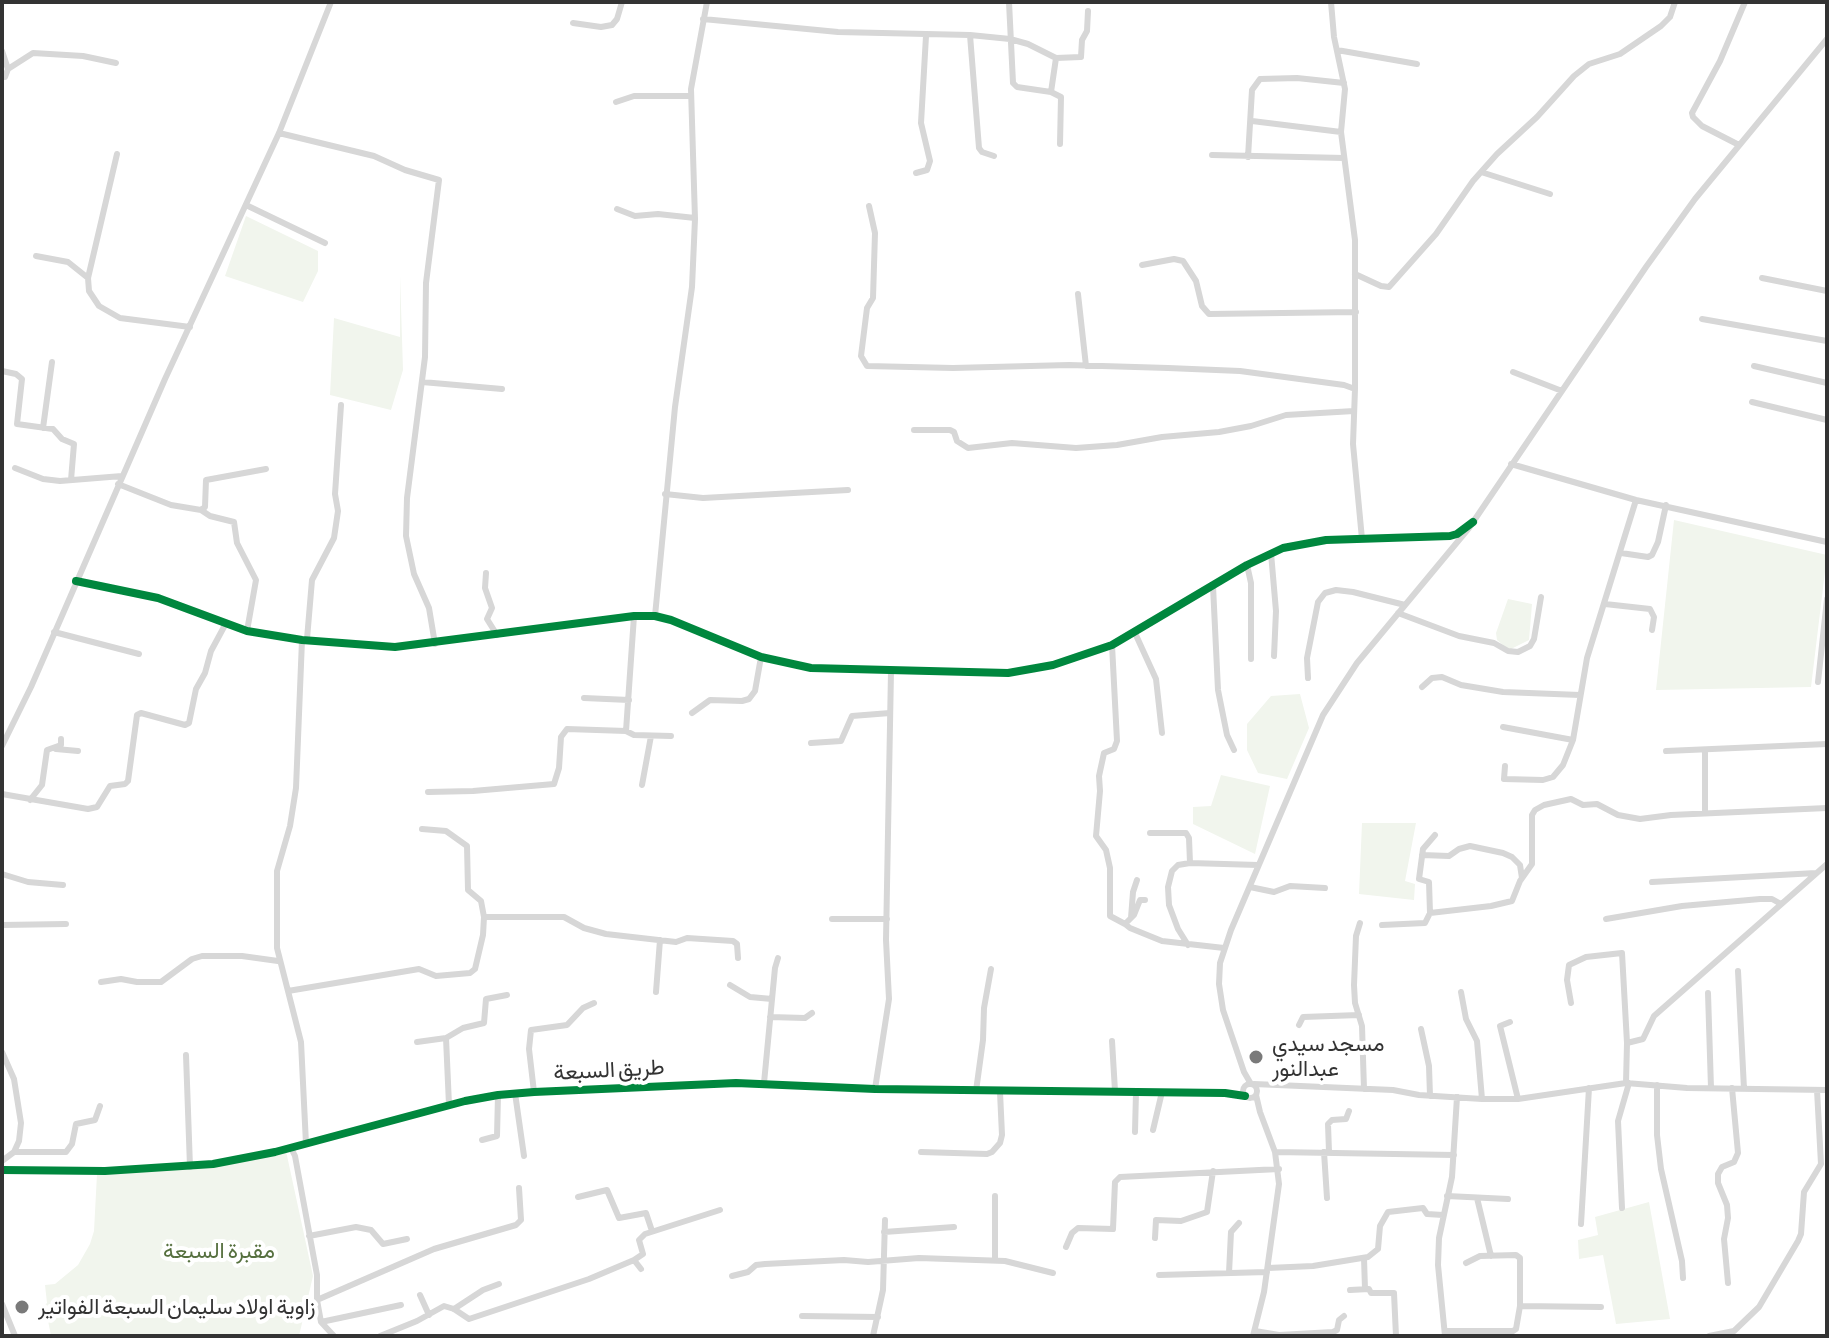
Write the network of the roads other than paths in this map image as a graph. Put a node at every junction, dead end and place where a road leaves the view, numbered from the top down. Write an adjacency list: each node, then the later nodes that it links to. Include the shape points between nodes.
1 (331, 2): 28 (street)
2 (622, 2): 10 (street, via 612,25)
3 (707, 2): 9 (street)
4 (1009, 2): 13 (street)
5 (1331, 2): 15 (street)
6 (1675, 2): 36 (street, via 1661,26 1611,59 1582,68)
7 (1745, 2): 30 (street, via 1692,113 1702,126)
8 (1088, 11): 17 (street, via 1081,57)
9 (703, 19): 12 (street); 24 (street)
10 (573, 23)
11 (970, 35): 12 (street); 13 (street); 33 (street, via 979,148)
12 (926, 36): 37 (street, via 921,123 930,161 927,170)
13 (1010, 39): 17 (street); 23 (street, via 1014,86)
14 (1827, 39): 30 (street)
15 (1337, 50): 19 (street); 22 (street)
16 (2, 51): 20 (street)
17 (1056, 58): 23 (street)
18 (116, 63): 20 (street, via 33,53)
19 (1417, 64)
20 (8, 69): 21 (street)
21 (2, 77)
22 (1344, 83): 26 (street, via 1260,79 1252,90); 27 (street)
23 (1051, 92): 29 (street, via 1062,101)
24 (691, 96): 25 (street, via 634,96); 42 (street)
25 (616, 102)
26 (1252, 121): 27 (street); 34 (street)
27 (1341, 132): 35 (street)
28 (279, 133): 39 (street); 60 (street, via 387,160 439,180 426,283)
29 (1060, 144)
30 (1739, 145): 64 (street, via 1646,267)
31 (117, 154): 47 (street)
32 (1212, 155): 34 (street)
33 (994, 156)
34 (1248, 157): 35 (street)
35 (1344, 158): 46 (street)
36 (1481, 172): 38 (street); 46 (street, via 1389,287)
37 (916, 173)
38 (1550, 194)
39 (246, 205): 43 (street); 53 (street)
40 (869, 206): 56 (street, via 875,233 873,298 861,356 867,366)
41 (617, 209): 42 (street, via 635,216)
42 (695, 218): 78 (street, via 692,287)
43 (325, 243)
44 (36, 256): 47 (street, via 68,262)
45 (1142, 265): 51 (street, via 1179,258 1196,281 1209,314)
46 (1355, 274): 51 (street)
47 (88, 278): 53 (street, via 93,298 109,313)
48 (1762, 278): 49 (street)
49 (1827, 291)
50 (1078, 294): 56 (street)
51 (1356, 312): 63 (street)
52 (1702, 319): 54 (street)
53 (190, 327): 74 (street)
54 (1827, 341)
55 (52, 362): 69 (street)
56 (1086, 366): 63 (street, via 1240,371)
57 (1754, 366): 61 (street)
58 (2, 371): 69 (street, via 22,379 17,424)
59 (1513, 372): 64 (street)
60 (422, 382): 62 (street); 105 (street, via 406,536)
61 (1827, 383)
62 (502, 389)
63 (1355, 389): 67 (street)
64 (1562, 391): 71 (street)
65 (1752, 402): 68 (street)
66 (341, 405): 104 (street, via 334,538 312,580)
67 (1354, 411): 70 (street, via 1286,415 1219,432 1076,448 1012,443 968,448 950,430); 83 (street)
68 (1827, 420)
69 (43, 428): 75 (street, via 74,444)
70 (914, 430)
71 (1511, 464): 79 (street); 82 (street)
72 (15, 468): 75 (street, via 43,479)
73 (266, 469): 81 (street, via 206,480)
74 (122, 476): 75 (street); 76 (street)
75 (71, 480)
76 (118, 484): 81 (street, via 171,505); 89 (street)
77 (848, 490): 78 (street, via 759,497)
78 (665, 494): 97 (street)
79 (1636, 500): 80 (street); 86 (street)
80 (1666, 505): 84 (street); 86 (street, via 1652,555)
81 (201, 510): 100 (street, via 234,522 237,543 256,580)
82 (1473, 522): 83 (street, via 1455,535); 94 (street)
83 (1362, 539): 85 (street, via 1316,541)
84 (1827, 542)
85 (1271, 553): 87 (street); 108 (street)
86 (1621, 553): 93 (street)
87 (1247, 565): 90 (street); 110 (street)
88 (486, 573): 103 (street, via 492,608 487,619)
89 (76, 581): 98 (street, via 158,598); 101 (street)
90 (1213, 586): 102 (street); 131 (street, via 1218,690)
91 (1541, 597): 95 (street, via 1534,639 1518,652)
92 (1827, 599): 113 (street)
93 (1605, 604): 99 (street, via 1650,609); 115 (street)
94 (1405, 605): 95 (street); 112 (street, via 1344,591 1322,595 1307,658)
95 (1398, 613): 148 (street, via 1348,674 1323,715)
96 (634, 616): 97 (street); 103 (street); 117 (street)
97 (655, 616): 109 (street)
98 (225, 625): 100 (street); 139 (street, via 196,689 189,723 141,713 135,717 125,784 110,786 92,809)
99 (1652, 630)
100 (247, 631): 104 (street)
101 (54, 632): 107 (street); 129 (street)
102 (1135, 633): 106 (street); 122 (street, via 1156,679)
103 (497, 635): 105 (street)
104 (305, 640): 105 (street, via 395,647); 175 (street, via 296,788 277,871)
105 (435, 644)
106 (1112, 645): 111 (street, via 1022,672); 167 (street, via 1117,741 1104,753 1096,836 1110,868 1110,916)
107 (139, 654)
108 (1274, 656)
109 (761, 657): 111 (street, via 811,668); 118 (street, via 749,699 710,700)
110 (1251, 659)
111 (891, 671): 119 (street)
112 (1308, 678)
113 (1818, 682)
114 (1422, 687): 115 (street, via 1442,677 1503,692)
115 (1580, 695): 126 (street)
116 (584, 698): 117 (street)
117 (629, 700): 121 (street)
118 (692, 713)
119 (890, 713): 127 (street, via 852,716 841,741); 163 (street)
120 (1503, 727): 126 (street)
121 (626, 731): 123 (street); 137 (street, via 567,729 554,784)
122 (1162, 733)
123 (651, 736): 124 (street); 136 (street)
124 (671, 736)
125 (61, 739): 130 (street)
126 (1573, 740): 135 (street, via 1563,765 1549,779 1504,779)
127 (811, 743)
128 (1827, 744): 132 (street)
129 (2, 746)
130 (56, 749): 133 (street); 139 (street, via 47,750 42,785)
131 (1234, 750)
132 (1705, 750): 134 (street); 141 (street)
133 (78, 751)
134 (1666, 751)
135 (1505, 766)
136 (642, 785)
137 (428, 792)
138 (2, 794): 139 (street)
139 (30, 800)
140 (1827, 808): 141 (street)
141 (1705, 813): 151 (street, via 1640,819 1571,799 1544,805 1532,815 1532,864)
142 (422, 829): 160 (street, via 446,831 467,846 468,890 481,901)
143 (1150, 833): 146 (street, via 1186,833)
144 (1435, 835): 145 (street)
145 (1422, 855): 151 (street, via 1449,856 1470,846 1503,853 1520,865); 159 (street, via 1419,879 1429,882)
146 (1190, 863): 148 (street); 171 (street, via 1175,868 1168,887 1169,905)
147 (1827, 864): 149 (street)
148 (1258, 865): 155 (street)
149 (1816, 873): 153 (street); 158 (street)
150 (2, 874): 154 (street)
151 (1522, 878): 159 (street, via 1510,902)
152 (1137, 880): 161 (street)
153 (1652, 882)
154 (63, 885)
155 (1250, 887): 156 (street, via 1274,892 1290,886); 172 (street)
156 (1325, 888)
157 (1145, 900): 161 (street)
158 (1781, 904): 164 (street, via 1760,899); 197 (street, via 1654,1016 1643,1039)
159 (1430, 913): 169 (street, via 1425,923)
160 (484, 917): 170 (street, via 564,917 600,932); 180 (street, via 480,952 470,973 436,976 419,969)
161 (1131, 918): 167 (street)
162 (832, 919): 163 (street)
163 (887, 919): 207 (street, via 889,999)
164 (1606, 919)
165 (1360, 923): 189 (street, via 1354,968)
166 (66, 924): 168 (street)
167 (1125, 924): 171 (street, via 1152,938)
168 (2, 925)
169 (1382, 925)
170 (660, 940): 173 (street, via 735,941); 181 (street)
171 (1188, 945): 172 (street)
172 (1224, 948): 208 (street, via 1223,1010)
173 (738, 958)
174 (778, 958): 185 (street)
175 (278, 961): 178 (street, via 202,956 161,982); 180 (street)
176 (991, 969): 213 (street)
177 (1738, 971): 210 (street)
178 (101, 982)
179 (730, 985): 185 (street, via 750,997)
180 (288, 991): 233 (street, via 301,1042)
181 (656, 992)
182 (1461, 992): 224 (street, via 1477,1041)
183 (1708, 993): 205 (street)
184 (507, 995): 194 (street, via 486,999 484,1023)
185 (772, 999): 190 (street)
186 (594, 1003): 215 (street, via 567,1025 531,1030)
187 (1571, 1003): 197 (street, via 1569,965 1586,957 1622,953)
188 (812, 1013): 190 (street, via 805,1018)
189 (1359, 1015): 192 (street, via 1303,1017); 209 (street)
190 (770, 1017): 200 (street)
191 (1510, 1022): 225 (street, via 1500,1026)
192 (1299, 1025)
193 (1421, 1029): 222 (street)
194 (446, 1038): 196 (street); 226 (street)
195 (1112, 1041): 214 (street)
196 (417, 1042)
197 (1627, 1043): 201 (street)
198 (2, 1052): 235 (street, via 20,1108)
199 (186, 1055): 242 (street)
200 (764, 1083): 207 (street, طريق السبعة); 215 (street, طريق السبعة)
201 (1628, 1083): 202 (street, طريق السبعة); 204 (street, طريق السبعة); 253 (street, via 1618,1121)
202 (1657, 1085): 205 (street, طريق السبعة); 278 (street, via 1661,1169)
203 (1272, 1086): 208 (street, طريق السبعة); 209 (street, طريق السبعة); 220 (street)
204 (1589, 1088): 225 (street, طريق السبعة); 258 (street)
205 (1711, 1088): 206 (street, طريق السبعة)
206 (1732, 1088): 210 (street, طريق السبعة); 279 (street, via 1738,1153 1718,1174 1727,1205)
207 (875, 1089): 213 (street, طريق السبعة)
208 (1247, 1089): 218 (street, طريق السبعة); 220 (street); 220 (street, via 1251,1098); 229 (street)
209 (1364, 1089): 222 (street, طريق السبعة)
210 (1744, 1089): 211 (street, طريق السبعة)
211 (1817, 1090): 212 (street, طريق السبعة); 302 (street, via 1821,1164 1804,1192 1798,1241 1759,1307 1734,1331)
212 (1827, 1090)
213 (976, 1091): 216 (street, طريق السبعة)
214 (1115, 1091): 216 (street, طريق السبعة); 217 (street, طريق السبعة)
215 (534, 1092): 219 (street, طريق السبعة)
216 (1000, 1092): 236 (street, via 1002,1135 992,1152)
217 (1136, 1092): 218 (street, طريق السبعة); 231 (street)
218 (1162, 1092): 230 (street)
219 (515, 1093): 221 (street, طريق السبعة); 240 (street)
220 (1257, 1094): 229 (street)
221 (498, 1095): 226 (street, طريق السبعة); 232 (street, via 497,1136)
222 (1430, 1096): 223 (street, طريق السبعة)
223 (1457, 1097): 224 (street, طريق السبعة); 239 (street)
224 (1482, 1099): 225 (street, طريق السبعة)
225 (1518, 1099)
226 (449, 1105): 233 (street, طريق السبعة)
227 (100, 1106): 235 (street, via 95,1120 76,1124 66,1152)
228 (1349, 1111): 238 (street, via 1346,1119 1328,1124)
229 (1260, 1112): 237 (street)
230 (1153, 1130)
231 (1135, 1132)
232 (482, 1140)
233 (306, 1144): 234 (street, طريق السبعة)
234 (291, 1148): 242 (street, طريق السبعة); 262 (street)
235 (14, 1152): 241 (street)
236 (921, 1152)
237 (1275, 1152): 238 (street); 243 (street)
238 (1327, 1152): 239 (street); 250 (street)
239 (1454, 1155): 248 (street)
240 (524, 1156)
241 (2, 1161)
242 (190, 1167): 244 (street, طريق السبعة)
243 (1279, 1169): 245 (street); 273 (street)
244 (2, 1170)
245 (1213, 1171): 263 (street, via 1207,1212 1181,1221 1156,1220); 265 (street, via 1118,1178 1113,1229 1078,1228)
246 (519, 1188): 284 (street, via 521,1220 516,1225 434,1249)
247 (995, 1196): 269 (street)
248 (1447, 1196): 251 (street); 255 (street)
249 (578, 1197): 260 (street, via 607,1190 615,1215 646,1213)
250 (1327, 1198)
251 (1477, 1198): 252 (street); 266 (street)
252 (1508, 1199)
253 (1622, 1208)
254 (720, 1210): 260 (street)
255 (1443, 1215): 267 (street, via 1426,1214 1423,1208 1388,1212 1380,1226 1378,1249); 296 (street, via 1438,1265)
256 (885, 1220): 261 (street)
257 (1239, 1223): 275 (street, via 1231,1232)
258 (1581, 1224)
259 (954, 1227): 261 (street)
260 (652, 1231): 268 (street, via 640,1236 643,1254)
261 (884, 1232): 270 (street)
262 (309, 1236): 264 (street, via 356,1227 371,1230 383,1244); 284 (street)
263 (1155, 1238)
264 (407, 1239)
265 (1066, 1247)
266 (1491, 1256): 271 (street); 287 (street, via 1520,1258)
267 (1364, 1258): 273 (street); 281 (street)
268 (634, 1260): 272 (street); 289 (street, via 469,1319)
269 (995, 1260): 270 (street); 274 (street)
270 (885, 1261): 277 (street, via 756,1265); 293 (street)
271 (1466, 1263)
272 (641, 1269)
273 (1268, 1270): 275 (street); 295 (street)
274 (1053, 1273)
275 (1229, 1273): 276 (street)
276 (1159, 1275)
277 (732, 1276)
278 (1683, 1278)
279 (1728, 1283)
280 (499, 1284): 289 (street)
281 (1365, 1289): 282 (street); 301 (street, via 1394,1293)
282 (1350, 1290)
283 (420, 1295): 290 (street)
284 (317, 1300): 294 (street)
285 (2, 1304): 297 (street)
286 (401, 1305): 294 (street)
287 (1520, 1306): 288 (street); 296 (street, via 1513,1331)
288 (1601, 1307)
289 (454, 1309): 290 (street, via 444,1306)
290 (429, 1315): 299 (street)
291 (802, 1316): 293 (street)
292 (1344, 1316): 295 (street, via 1335,1332)
293 (878, 1317): 300 (street)
294 (321, 1322): 298 (street)
295 (1254, 1333)
296 (1445, 1334)
297 (15, 1336)
298 (334, 1336)
299 (380, 1336)
300 (873, 1336)
301 (1396, 1336)
302 (1709, 1336)

